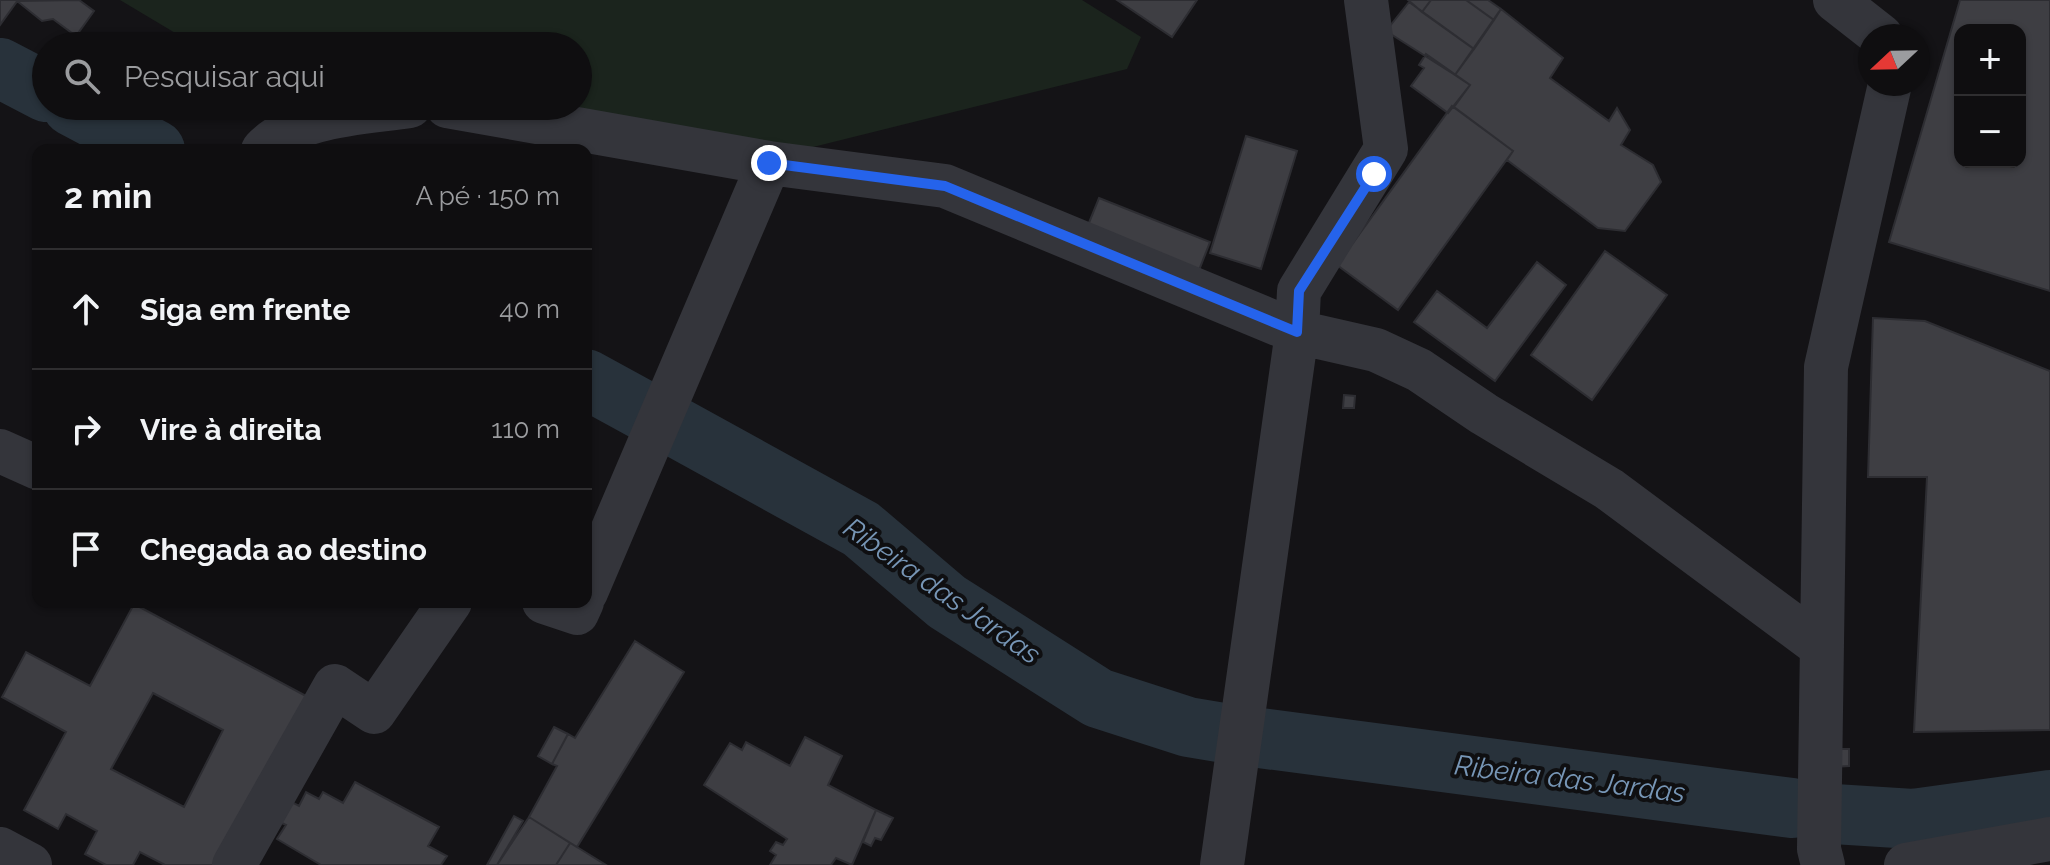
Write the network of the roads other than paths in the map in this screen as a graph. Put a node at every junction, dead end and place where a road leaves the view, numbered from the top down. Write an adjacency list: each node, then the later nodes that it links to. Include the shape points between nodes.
1 (1366, 0): 9 (street, via 1386,149 1299,291)
2 (1835, 0): 3 (street)
3 (1866, 24)
4 (1887, 96): 16 (street, via 1826,367)
5 (326, 120): 7 (street, via 291,130)
6 (526, 120): 8 (street)
7 (271, 144)
8 (769, 163): 9 (street, via 945,186); 12 (street)
9 (1297, 332): 16 (street, via 1376,350 1419,370 1609,489); 21 (street)
10 (0, 451): 11 (street)
11 (32, 465)
12 (592, 578)
13 (446, 608): 20 (street, via 374,712 335,686)
14 (562, 608): 15 (street, via 577,613)
15 (579, 608)
16 (1822, 647): 22 (street)
17 (2050, 839): 23 (street)
18 (0, 849): 19 (street)
19 (30, 865)
20 (234, 865)
21 (1222, 865)
22 (1823, 865)
23 (1906, 865)

